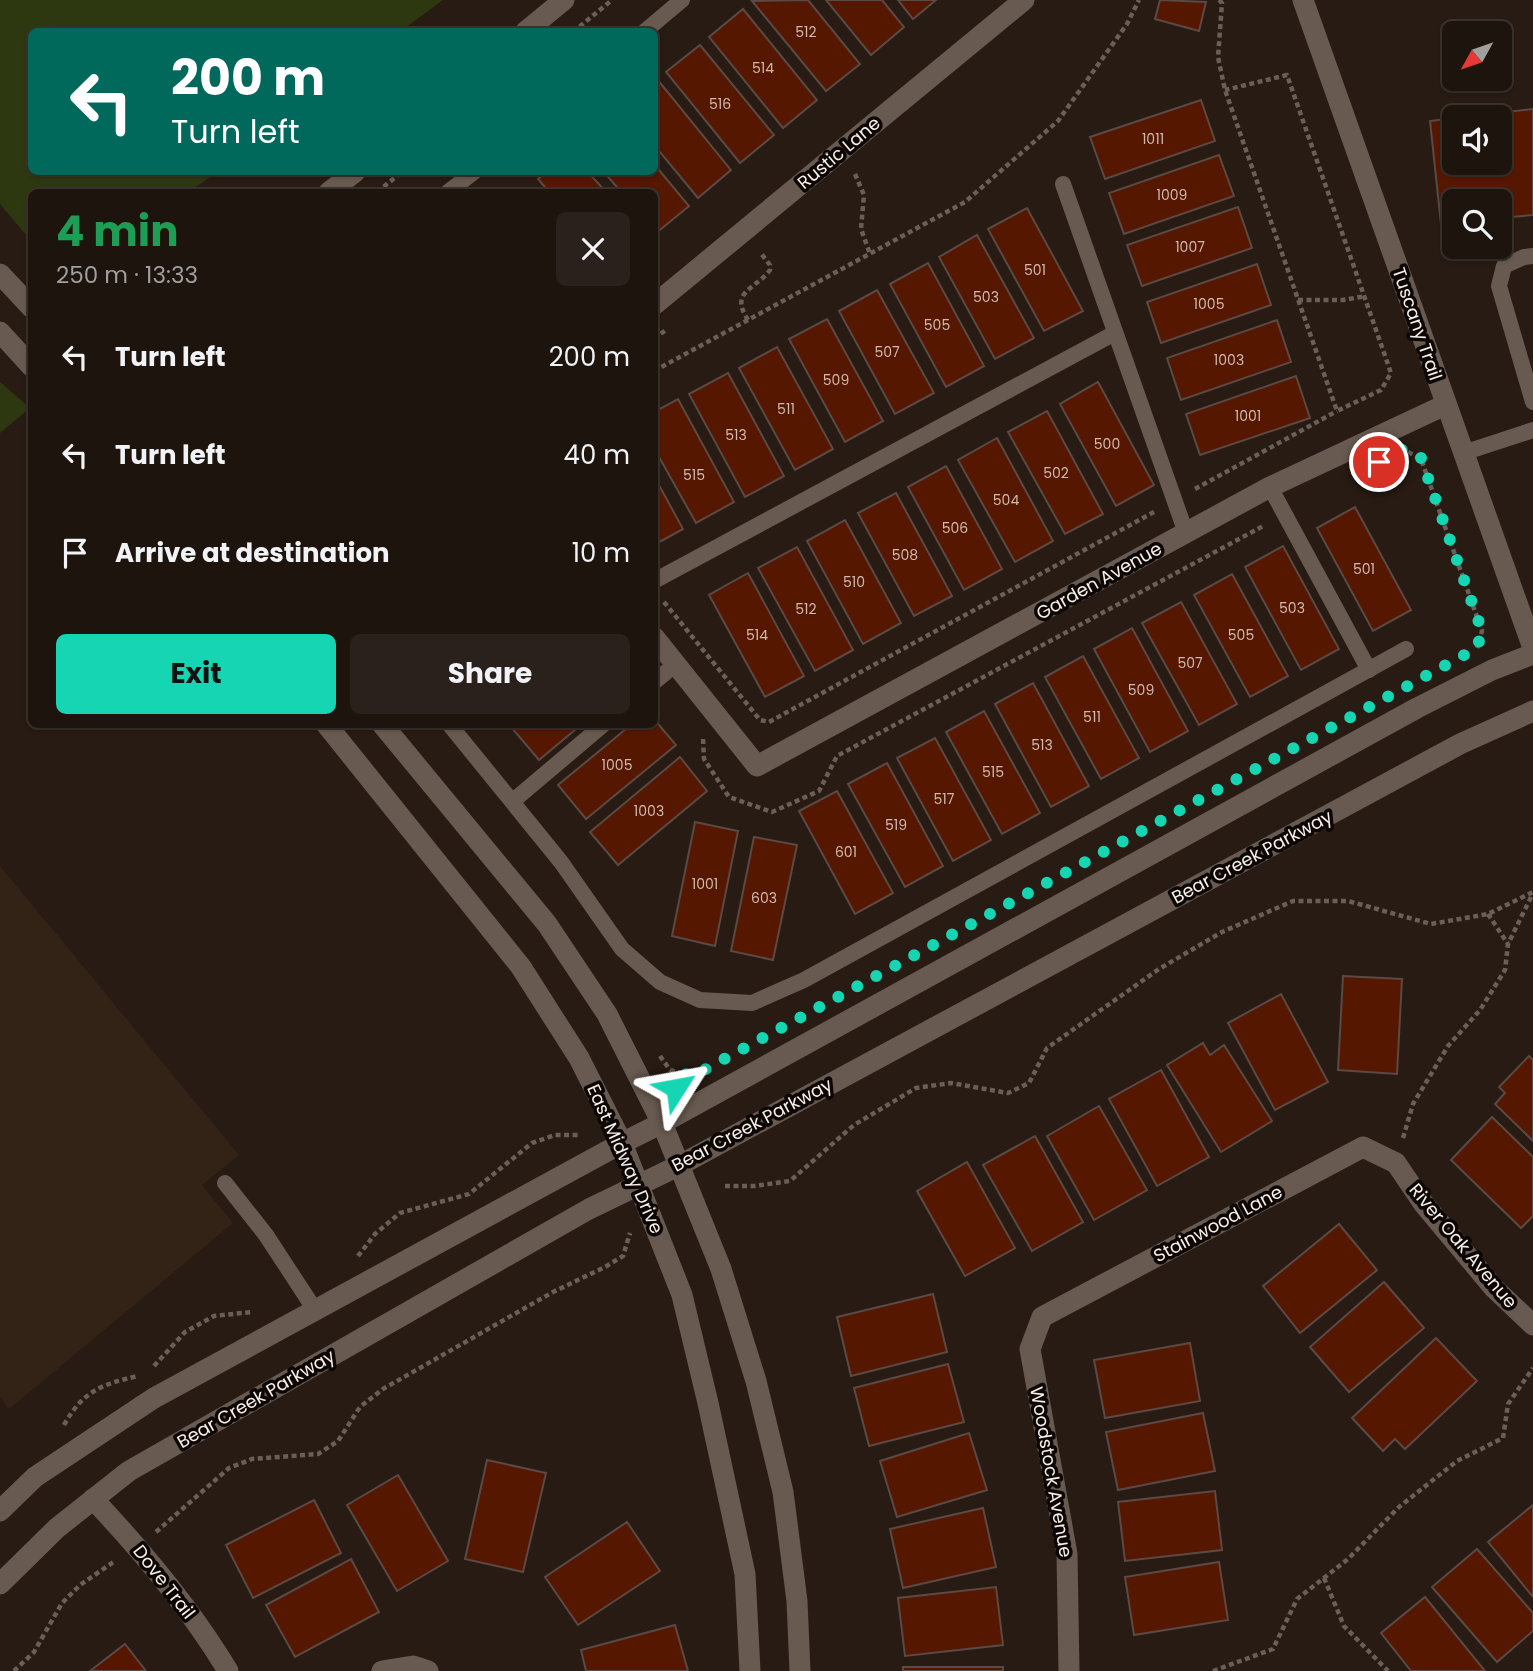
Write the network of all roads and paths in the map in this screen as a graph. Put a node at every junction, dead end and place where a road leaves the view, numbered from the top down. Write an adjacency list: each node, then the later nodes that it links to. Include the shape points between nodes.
1 (564, 0): 8 (street)
2 (612, 0): 9 (path)
3 (682, 0): 10 (lane)
4 (1024, 0): 26 (street, Rustic Lane)
5 (1139, 0): 21 (path, via 1127,24 1051,128 965,202)
6 (1219, 0): 11 (path, via 1218,57)
7 (1303, 0): 34 (street, Tuscany Trail)
8 (530, 28)
9 (578, 28)
10 (648, 28)
11 (1225, 90): 24 (path, via 1287,75); 25 (path)
12 (855, 174): 21 (path, via 864,195 861,229)
13 (351, 175): 17 (street)
14 (398, 175): 18 (path)
15 (470, 175): 19 (lane)
16 (1063, 184): 30 (lane)
17 (334, 189)
18 (381, 189)
19 (452, 189)
20 (760, 252): 28 (path, via 770,270 740,302)
21 (870, 254): 28 (path)
22 (1533, 256): 33 (lane, via 1504,266 1499,286)
23 (0, 274): 27 (street)
24 (1366, 296): 25 (path); 35 (path, via 1391,373 1381,390)
25 (1298, 300): 35 (path)
26 (658, 302)
27 (28, 305)
28 (748, 320): 32 (path)
29 (0, 332): 31 (street)
30 (1115, 334): 40 (lane); 43 (lane)
31 (28, 363)
32 (658, 369)
33 (1533, 402)
34 (1445, 405): 38 (street, Tuscany Trail); 39 (street, Garden Avenue)
35 (1337, 411): 40 (path)
36 (1533, 430): 38 (lane)
37 (1403, 449): 46 (path, via 1421,458 1482,631)
38 (1463, 453): 47 (street, Tuscany Trail)
39 (1270, 487): 41 (lane); 42 (street, Garden Avenue)
40 (1174, 501): 42 (lane); 44 (path, via 769,722 760,720)
41 (1285, 514): 51 (lane); 58 (path, via 837,756 819,791 772,811 729,797 704,759)
42 (1186, 533): 50 (street, Garden Avenue, via 757,766)
43 (658, 579)
44 (663, 601)
45 (658, 642): 50 (street)
46 (1477, 648)
47 (1533, 648)
48 (1406, 649): 51 (lane)
49 (1533, 654): 67 (street, via 1417,708)
50 (676, 664): 52 (lane)
51 (1369, 670): 59 (lane, via 804,980 752,1003 700,1000 660,982 622,949)
52 (658, 679)
53 (1533, 711): 70 (street, Bear Creek Parkway, via 1461,744)
54 (329, 728): 68 (street, East Midway Drive, via 521,967 579,1058)
55 (385, 728): 67 (street, via 547,924 607,1014)
56 (452, 728): 59 (lane)
57 (599, 728): 59 (lane)
58 (702, 729)
59 (513, 801)
60 (1533, 892): 61 (path); 62 (path)
61 (1489, 914): 62 (path); 73 (path, via 1431,924 1348,901 1293,901 1222,932 1159,969 1047,1048 1029,1083 1008,1093 951,1083 916,1088 854,1125 790,1181)
62 (1508, 944): 69 (path, via 1505,970 1480,1010 1448,1046 1413,1104)
63 (656, 1051): 64 (path, via 670,1070)
64 (680, 1073): 65 (path); 66 (path)
65 (693, 1076)
66 (678, 1081)
67 (662, 1123): 68 (street); 70 (street)
68 (622, 1143): 72 (street, East Midway Drive); 75 (street)
69 (1396, 1163): 76 (street, Stainwood Lane, via 1363,1147); 77 (street, River Oak Avenue, via 1494,1288)
70 (680, 1164): 72 (street, Bear Creek Parkway); 90 (street, via 721,1269 757,1381 783,1492 797,1601)
71 (225, 1183): 75 (lane)
72 (639, 1183): 79 (street, Bear Creek Parkway, via 129,1471); 89 (street, East Midway Drive, via 681,1295 708,1403 746,1574)
73 (725, 1185)
74 (630, 1233): 81 (path, via 623,1256 606,1267 553,1292 383,1389 360,1407 338,1441 328,1448 318,1454 252,1459 229,1468)
75 (315, 1310): 80 (street, via 154,1398 35,1478)
76 (1042, 1317): 91 (street, Woodstock Avenue, via 1030,1349 1067,1554)
77 (1531, 1319)
78 (1533, 1368): 83 (path, via 1508,1404 1503,1438 1457,1461 1399,1507)
79 (93, 1499): 84 (street, Bear Creek Parkway); 86 (street, Dove Trail, via 141,1550)
80 (0, 1511)
81 (156, 1532)
82 (119, 1558): 85 (path, via 62,1603 34,1652)
83 (1324, 1578): 92 (path, via 1297,1599 1273,1649); 93 (path, via 1344,1626)
84 (0, 1584)
85 (14, 1671)
86 (228, 1671)
87 (382, 1671): 88 (street, via 413,1666)
88 (428, 1671)
89 (750, 1671)
90 (800, 1671)
91 (1069, 1671)
92 (1213, 1671)
93 (1388, 1671)

